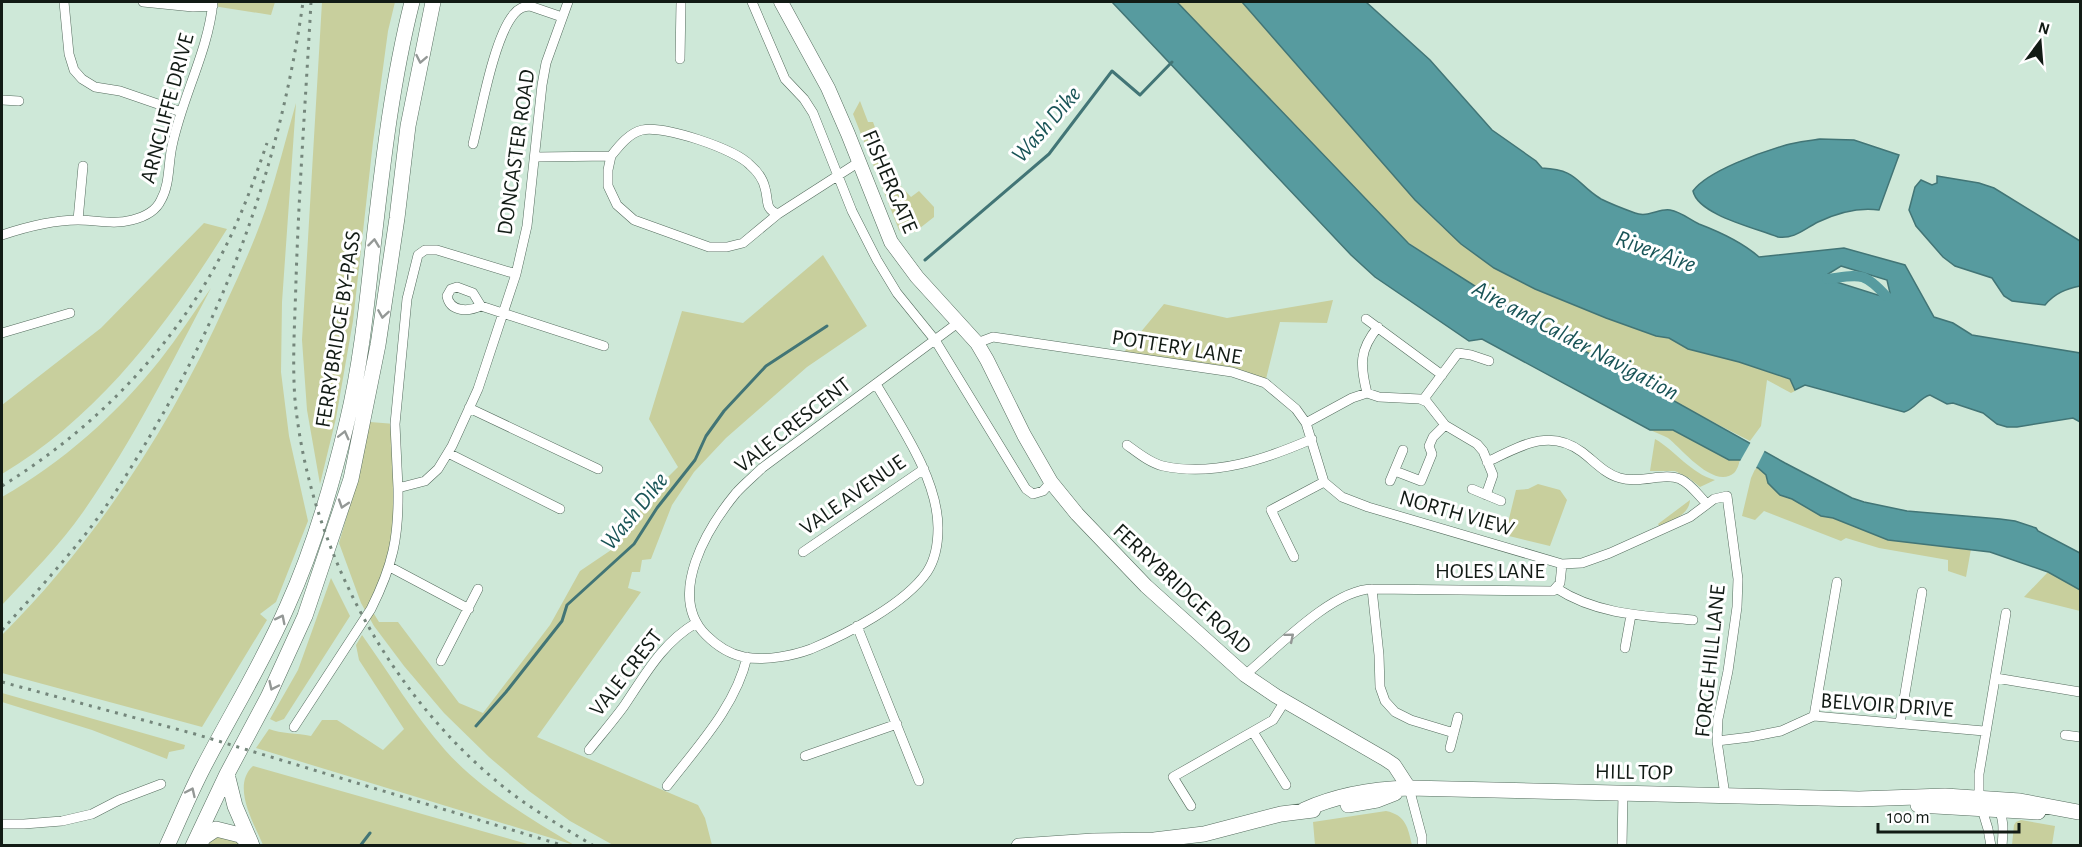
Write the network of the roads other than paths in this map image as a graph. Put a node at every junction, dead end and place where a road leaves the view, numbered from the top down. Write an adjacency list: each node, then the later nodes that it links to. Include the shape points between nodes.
1 (64, 2): 14 (street, via 69,54 82,79 95,87 120,91)
2 (143, 2): 9 (street, via 193,7)
3 (412, 2): 114 (main road, FERRYBRIDGE BY-PASS, one-way to 3, via 287,607 334,474 363,339 388,130)
4 (433, 2): 100 (main road, FERRYBRIDGE BY-PASS, one-way to 100, via 408,126 378,345 351,479 306,616)
5 (568, 2): 10 (street, DONCASTER ROAD)
6 (681, 2): 11 (street)
7 (752, 2): 20 (street, FISHERGATE, via 785,80 813,113)
8 (781, 2): 18 (main road, FISHERGATE, via 825,82)
9 (213, 4): 14 (street, ARNCLIFFE DRIVE)
10 (562, 17): 15 (street, via 530,6 513,14 501,36); 17 (street, DONCASTER ROAD, via 546,63)
11 (680, 59)
12 (2, 100): 13 (street)
13 (19, 101)
14 (181, 112): 23 (street, ARNCLIFFE DRIVE, via 161,202 149,214 130,221)
15 (473, 144)
16 (611, 156): 17 (street); 21 (street, via 621,143 641,130 663,129 749,163 759,174); 24 (street, via 608,186 617,205 634,220 709,247 743,243)
17 (536, 158): 26 (street, DONCASTER ROAD)
18 (860, 162): 20 (street); 31 (main road, FISHERGATE, via 891,242 917,278)
19 (83, 166): 23 (street)
20 (837, 175): 22 (street); 34 (street, FISHERGATE, via 882,268)
21 (766, 199): 22 (street, via 767,207); 24 (street)
22 (778, 214): 24 (street)
23 (78, 220): 25 (street, ARNCLIFFE DRIVE, via 45,223)
24 (758, 230)
25 (2, 235)
26 (516, 274): 29 (street, DONCASTER ROAD); 57 (street, DONCASTER ROAD, via 437,250 424,250 418,255 407,299 395,424)
27 (481, 306): 29 (street)
28 (70, 313): 33 (street)
29 (503, 314): 36 (street); 43 (street, DONCASTER ROAD)
30 (1366, 319): 32 (street)
31 (960, 322): 34 (street, VALE CRESCENT); 35 (main road, FISHERGATE)
32 (1378, 327): 39 (street); 41 (street, via 1366,340 1362,356)
33 (2, 333)
34 (935, 340): 40 (street, VALE CRESCENT); 55 (street, FISHERGATE, via 1026,489 1033,494 1043,491)
35 (977, 343): 37 (main road, FISHERGATE); 44 (street, POTTERY LANE, via 993,337 1232,372 1265,383 1296,409)
36 (604, 346)
37 (987, 360): 55 (main road, FERRYBRIDGE ROAD)
38 (1489, 361): 39 (street, via 1458,353)
39 (1442, 375): 42 (street)
40 (876, 384): 52 (street, VALE CRESCENT); 77 (street, VALE CRESCENT, via 762,468 737,492 702,544 694,564 689,585)
41 (1367, 393): 42 (street); 44 (street)
42 (1423, 400): 45 (street)
43 (469, 408): 49 (street, DONCASTER ROAD); 51 (street)
44 (1306, 423): 46 (street, POTTERY LANE)
45 (1445, 425): 50 (street, via 1477,444); 53 (street, via 1429,446 1432,454 1420,481)
46 (1312, 439): 47 (street, via 1252,462 1202,468 1163,466); 56 (street, POTTERY LANE)
47 (1128, 445)
48 (1403, 450): 53 (street)
49 (448, 453): 57 (street, DONCASTER ROAD, via 438,470 425,481); 63 (street)
50 (1487, 462): 59 (street, via 1493,475); 62 (street, via 1533,441 1551,440 1580,450 1619,478 1682,479)
51 (598, 469)
52 (924, 469): 64 (street, VALE AVENUE); 78 (street, VALE CRESCENT, via 938,528 929,570 891,607)
53 (1395, 471): 54 (street)
54 (1390, 481)
55 (1051, 482): 82 (main road, FERRYBRIDGE ROAD, via 1146,586)
56 (1324, 482): 65 (street, via 1271,510); 66 (street, NORTH VIEW, via 1342,497 1368,507)
57 (398, 488): 67 (street, via 399,518)
58 (1472, 489): 59 (street)
59 (1486, 495): 61 (street)
60 (1727, 496): 62 (street, HOLES LANE); 96 (street, FORGE HILL LANE, via 1738,579 1737,607)
61 (1501, 501)
62 (1707, 504): 66 (street, HOLES LANE, via 1690,517 1610,553 1582,563)
63 (560, 509)
64 (804, 552)
65 (1294, 557)
66 (1562, 564): 69 (street, HOLES LANE)
67 (390, 567): 73 (street); 90 (street, via 371,609)
68 (1837, 582): 86 (street)
69 (1556, 588): 71 (street, HOLES LANE); 75 (street, via 1568,596)
70 (478, 589): 73 (street)
71 (1372, 589): 82 (street, HOLES LANE, one-way to 71, via 1318,613 1354,591); 93 (street, via 1380,687 1385,701 1411,720)
72 (1922, 592): 88 (street)
73 (469, 609): 81 (street)
74 (2006, 613): 83 (street)
75 (1630, 615): 76 (street); 79 (street)
76 (1693, 621)
77 (696, 623): 80 (street, VALE CRESCENT, via 719,647); 98 (street, VALE CREST, via 647,669)
78 (857, 626): 80 (street, VALE CRESCENT, via 810,650 779,657); 89 (street)
79 (1625, 648)
80 (747, 657): 104 (street, via 736,690)
81 (441, 661)
82 (1245, 675): 85 (main road, FERRYBRIDGE ROAD)
83 (1996, 678): 84 (street); 91 (street)
84 (2080, 692)
85 (1285, 701): 92 (street, via 1273,720); 105 (main road, FERRYBRIDGE ROAD, via 1394,765)
86 (1814, 716): 88 (street, BELVOIR DRIVE); 96 (street, BELVOIR DRIVE, via 1781,731)
87 (1458, 717): 93 (street)
88 (1900, 723): 91 (street, BELVOIR DRIVE)
89 (897, 724): 99 (street); 101 (street)
90 (294, 727)
91 (1984, 731): 108 (street, via 1979,774)
92 (1253, 732): 103 (street); 109 (street, via 1173,777)
93 (1454, 733): 97 (street)
94 (2065, 735): 95 (street)
95 (2080, 737)
96 (1717, 741): 107 (street, FORGE HILL LANE)
97 (1450, 748)
98 (589, 750)
99 (805, 756)
100 (227, 774): 113 (main road); 115 (main road, FERRYBRIDGE BY-PASS)
101 (919, 781)
102 (161, 784): 112 (street, via 92,814)
103 (1286, 785)
104 (667, 786)
105 (1408, 788): 106 (main road, HILL TOP); 117 (main road, via 1377,800 1281,814 1204,834); 118 (street)
106 (1623, 793): 107 (main road, HILL TOP); 119 (street)
107 (1725, 795): 108 (main road, HILL TOP, via 1938,796)
108 (1984, 803): 110 (main road, HILL TOP); 111 (main road, HILL TOP, via 2020,801); 120 (street)
109 (1191, 806)
110 (2001, 811): 111 (main road, HILL TOP); 121 (street)
111 (2079, 812)
112 (2, 824)
113 (251, 844): 116 (main road, via 240,835 216,829)
114 (167, 846)
115 (193, 846)
116 (198, 846)
117 (1019, 846)
118 (1422, 846)
119 (1622, 846)
120 (1991, 846)
121 (2002, 846)

